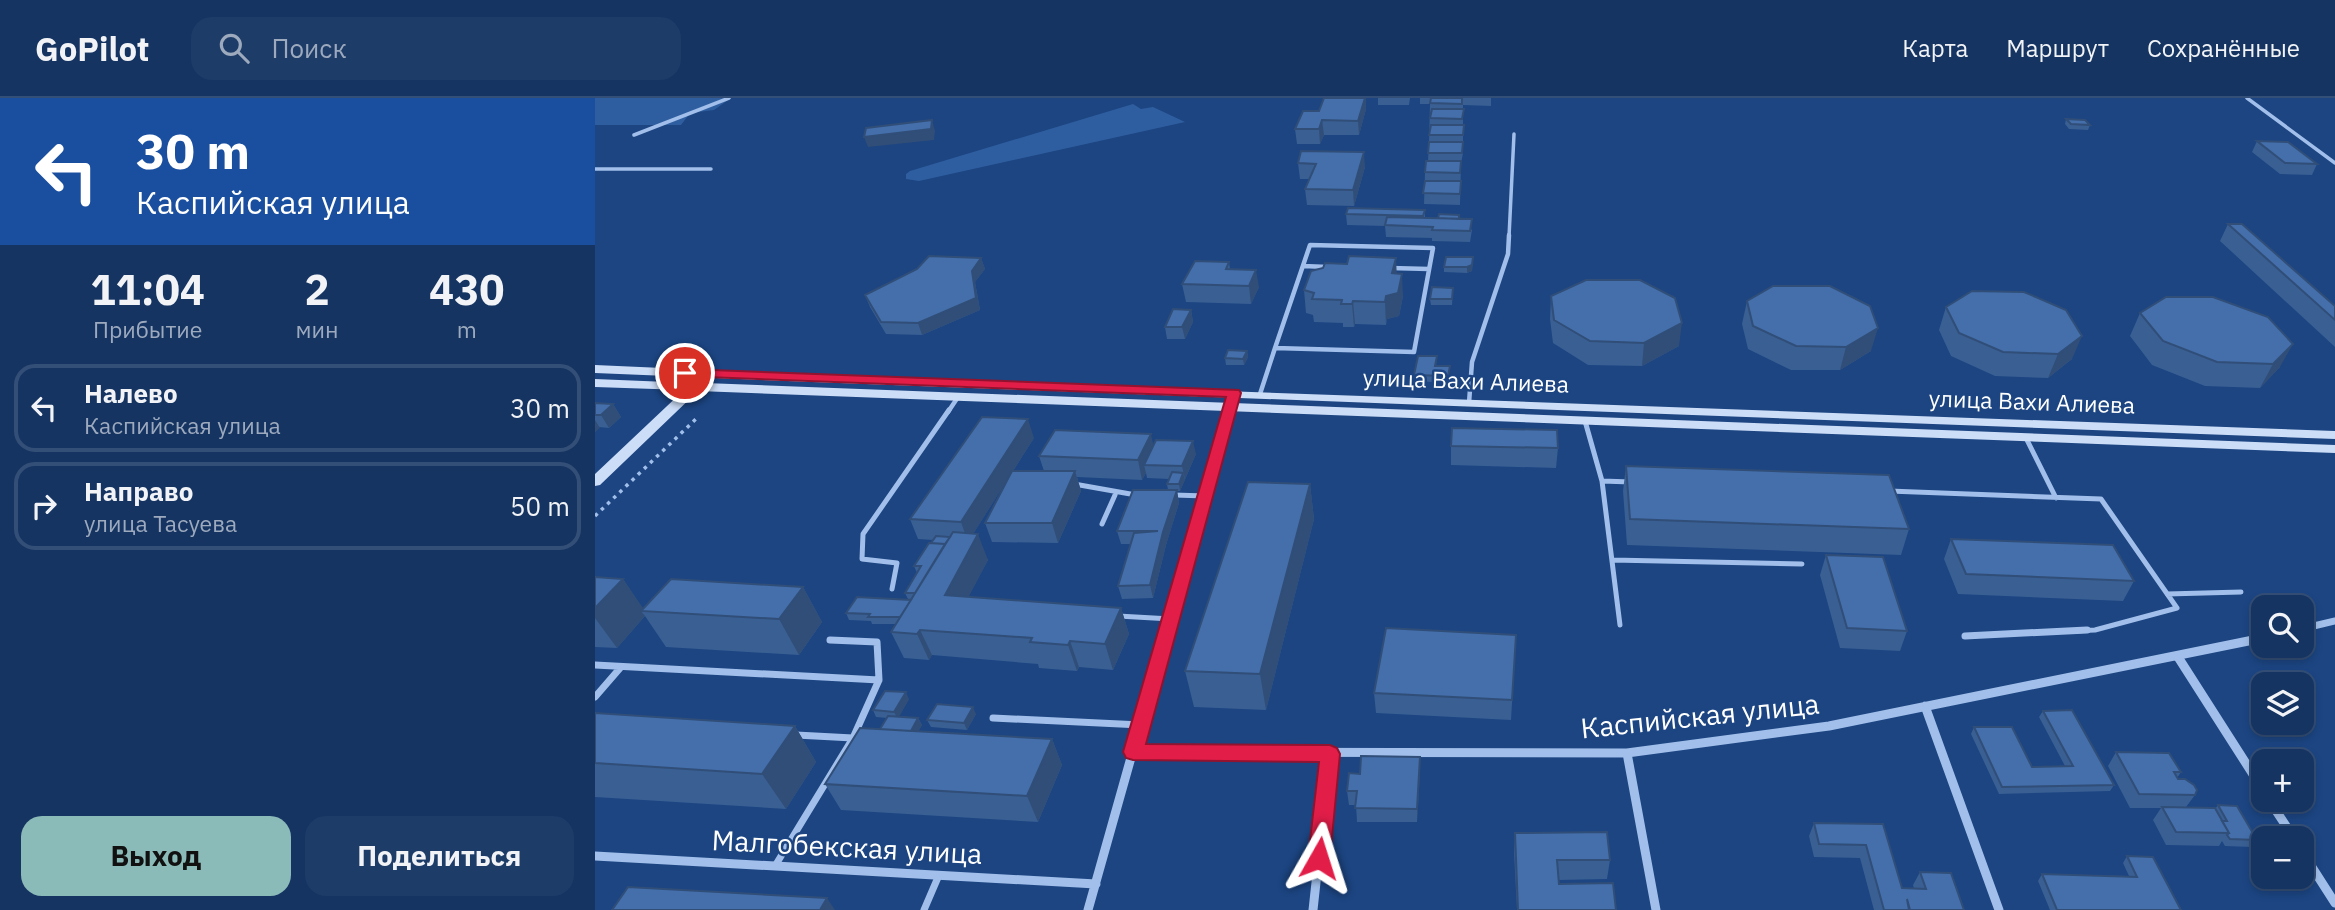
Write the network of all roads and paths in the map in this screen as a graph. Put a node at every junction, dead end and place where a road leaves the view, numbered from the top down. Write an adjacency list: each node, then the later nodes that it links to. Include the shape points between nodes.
1 (729, 98): 4 (lane)
2 (2247, 98): 5 (lane)
3 (1514, 134): 20 (lane, via 1508,254 1472,362)
4 (634, 135)
5 (2335, 163)
6 (595, 169): 7 (lane)
7 (711, 169)
8 (1303, 266): 9 (lane); 11 (lane, via 1310,245 1433,248); 12 (lane)
9 (1341, 267)
10 (1378, 268): 11 (lane)
11 (1429, 269): 12 (lane, via 1414,352)
12 (1275, 348): 18 (lane)
13 (595, 369): 14 (main road, улица Вахи Алиева)
14 (707, 374): 16 (main road); 17 (main road, улица Вахи Алиева)
15 (595, 383): 16 (main road, улица Вахи Алиева)
16 (695, 387): 19 (main road, улица Вахи Алиева); 28 (main road)
17 (1234, 393): 18 (main road, улица Вахи Алиева); 21 (street)
18 (1260, 394): 20 (main road, улица Вахи Алиева)
19 (958, 397): 21 (main road, улица Вахи Алиева); 41 (lane, via 863,534 862,559 897,563)
20 (1469, 403): 24 (main road, улица Вахи Алиева)
21 (1231, 407): 23 (main road, улица Вахи Алиева); 35 (street)
22 (698, 416): 37 (path)
23 (1585, 421): 25 (main road, улица Вахи Алиева); 27 (lane)
24 (2335, 435)
25 (2026, 438): 26 (main road, улица Вахи Алиева); 36 (lane)
26 (2335, 449)
27 (1602, 481): 29 (lane); 39 (lane)
28 (595, 482)
29 (1644, 482)
30 (1061, 484): 32 (lane, via 1086,485)
31 (1877, 491): 36 (lane)
32 (1115, 495): 33 (lane); 38 (lane)
33 (1141, 495)
34 (1167, 495): 35 (lane)
35 (1206, 496): 45 (street)
36 (2056, 498): 43 (lane, via 2101,499)
37 (595, 516)
38 (1102, 524)
39 (1612, 560): 40 (lane); 47 (lane)
40 (1802, 564)
41 (892, 589)
42 (2241, 592): 43 (lane)
43 (2167, 594): 49 (lane, via 2177,608 2095,630)
44 (1104, 615): 45 (lane)
45 (1171, 619): 59 (street)
46 (2335, 621): 48 (street)
47 (1619, 625)
48 (2314, 626)
49 (1965, 636)
50 (830, 640): 55 (lane, via 877,642)
51 (2251, 641): 52 (street, Каспийская улица)
52 (2178, 657): 57 (street, Каспийская улица); 65 (street)
53 (595, 665): 54 (lane)
54 (621, 667): 55 (lane); 56 (lane)
55 (879, 680): 61 (lane)
56 (595, 697)
57 (1925, 706): 63 (street, Каспийская улица, via 1829,726); 76 (street)
58 (993, 718): 59 (lane)
59 (1141, 725): 62 (street)
60 (785, 734): 61 (lane)
61 (853, 738): 67 (lane)
62 (1133, 752): 64 (street, Каспийская улица); 70 (street)
63 (1627, 753): 64 (street, Каспийская улица); 75 (street)
64 (1330, 754): 74 (street)
65 (2251, 771)
66 (595, 856): 67 (street, Малгобекская улица)
67 (775, 866): 69 (street, Малгобекская улица)
68 (2314, 870): 71 (street)
69 (939, 875): 70 (street, Малгобекская улица); 72 (lane)
70 (1096, 884): 73 (street)
71 (2335, 903)
72 (924, 910)
73 (1088, 910)
74 (1313, 910)
75 (1656, 910)
76 (1999, 910)

